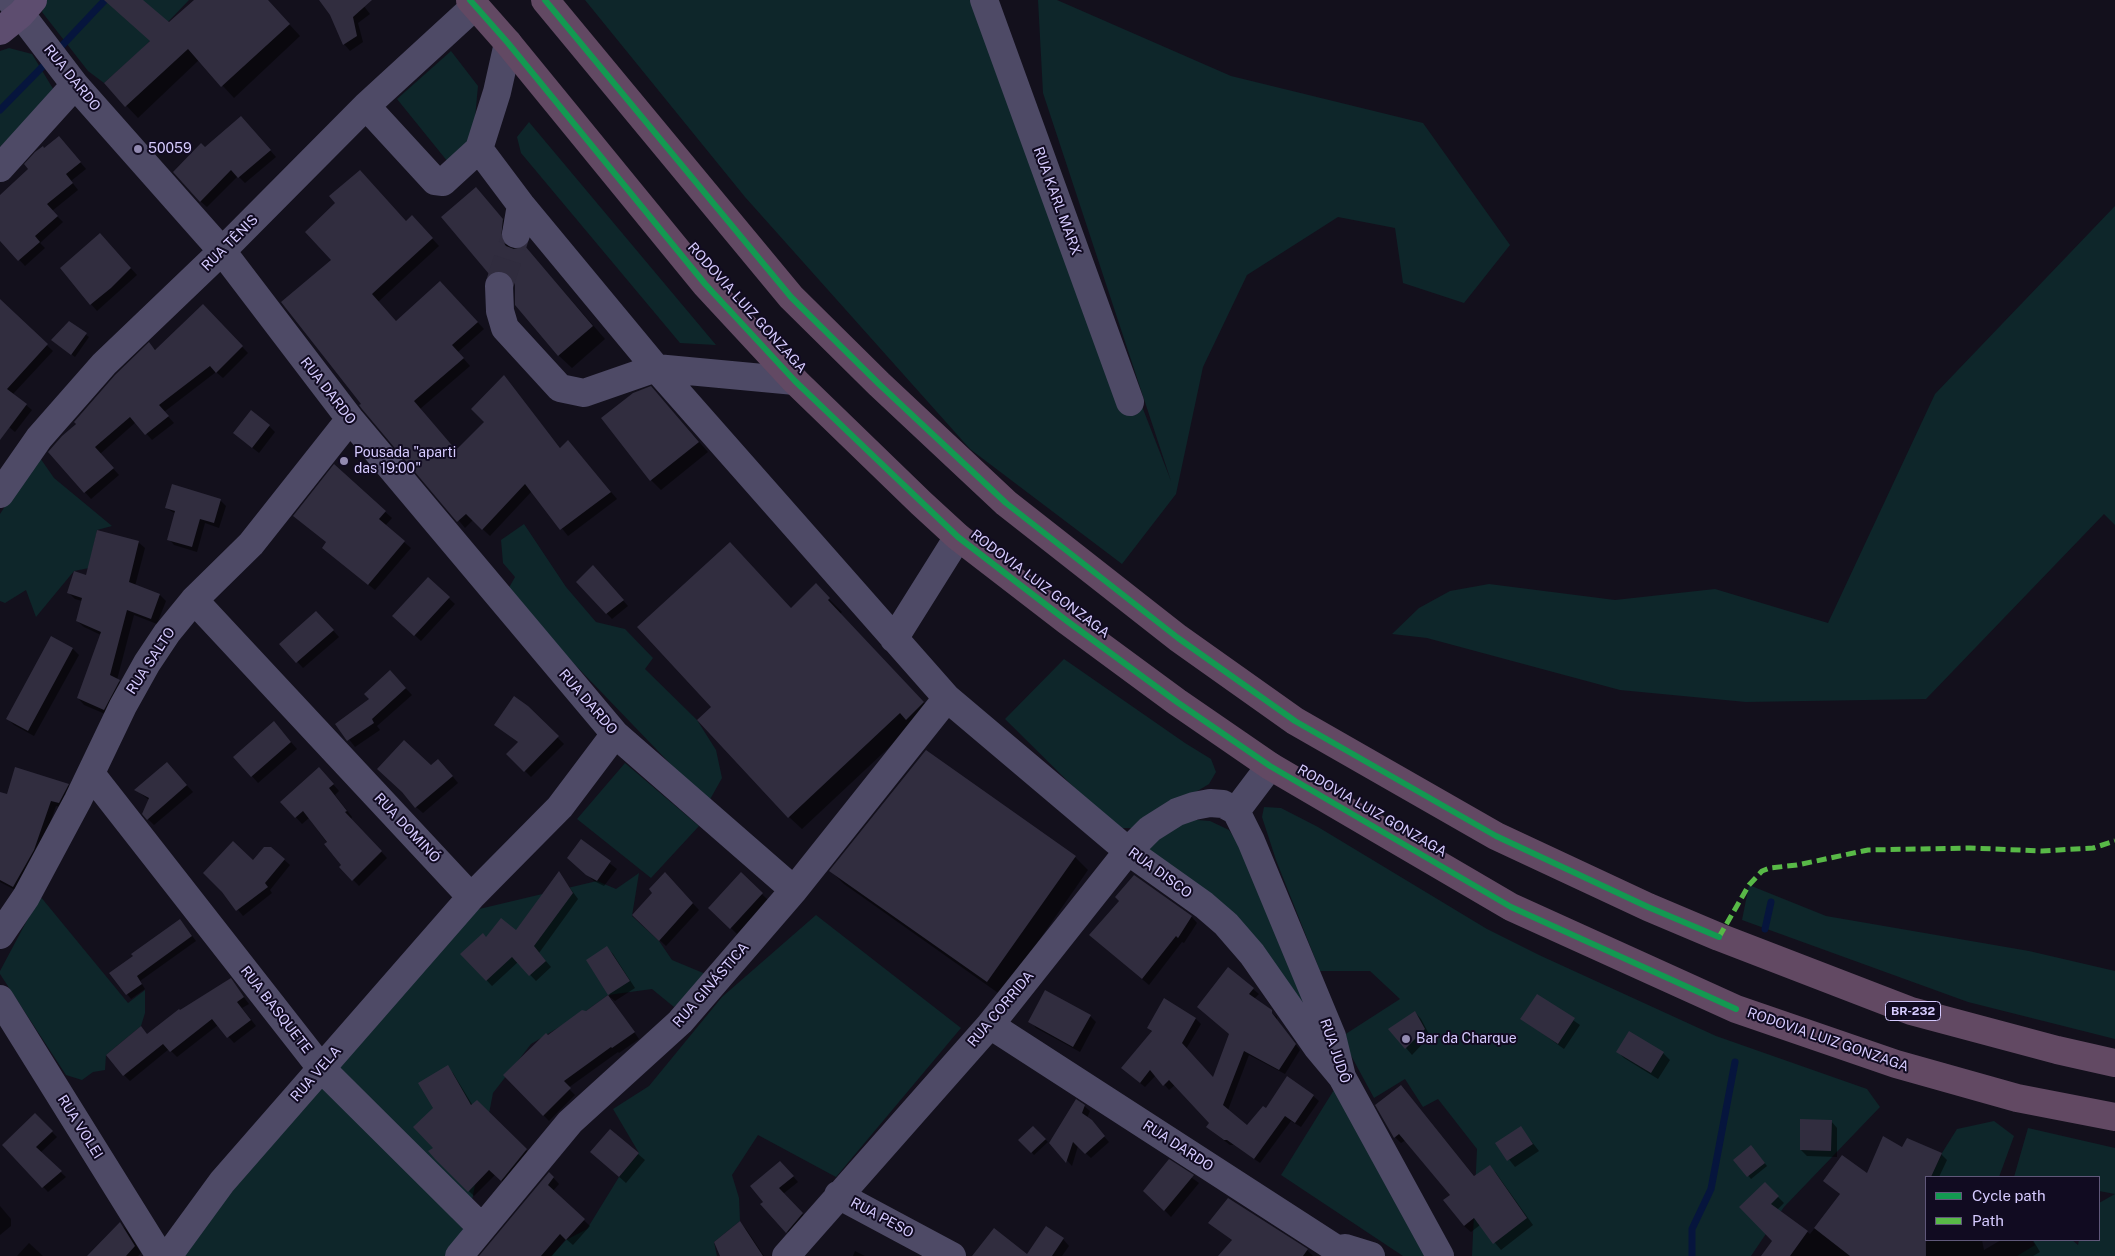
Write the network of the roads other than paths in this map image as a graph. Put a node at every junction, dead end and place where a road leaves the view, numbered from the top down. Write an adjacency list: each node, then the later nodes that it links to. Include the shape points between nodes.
1 (545, 0): 34 (highway, BR-232, via 791,297 879,384 1006,503 1178,638 1295,721 1496,836 1719,937 1911,1011)
2 (984, 0): 17 (street, RUA KARL MARX)
3 (473, 3): 6 (highway, RODOVIA LUIZ GONZAGA); 8 (street, RUA TÊNIS)
4 (21, 5): 5 (main road); 7 (street, RUA DARDO)
5 (0, 32)
6 (508, 43): 9 (street); 16 (highway, RODOVIA LUIZ GONZAGA, via 705,284)
7 (61, 67): 10 (street); 13 (street, RUA DARDO)
8 (366, 106): 9 (street, via 439,183 448,179); 13 (street, RUA TÊNIS)
9 (480, 149): 11 (street, RUA DISCO)
10 (0, 168)
11 (522, 205): 12 (street); 15 (street, RUA DISCO)
12 (516, 234)
13 (222, 251): 18 (street, RUA DARDO); 19 (street, RUA TÊNIS, via 104,364 39,438)
14 (499, 286): 15 (street, via 505,328 560,388 584,393)
15 (656, 368): 16 (street); 22 (street, RUA DISCO)
16 (795, 381): 20 (highway, RODOVIA LUIZ GONZAGA)
17 (1130, 402)
18 (350, 419): 21 (street, RUA SALTO, via 251,544); 24 (street, RUA DARDO)
19 (0, 494)
20 (958, 536): 22 (street); 25 (highway, RODOVIA LUIZ GONZAGA, via 1138,673)
21 (194, 600): 26 (street, RUA SALTO, via 147,663); 30 (street, RUA DOMINÓ)
22 (894, 639): 23 (street, RUA DISCO)
23 (947, 698): 28 (street, RUA DISCO); 29 (street, RUA GINÁSTICA)
24 (614, 734): 29 (street, RUA DARDO); 30 (street, via 560,807)
25 (1270, 766): 27 (street); 37 (highway, RODOVIA LUIZ GONZAGA, via 1511,906 1736,1008 1915,1069 2017,1098)
26 (91, 774): 31 (street, RUA SALTO, via 26,897); 35 (street, RUA BASQUETE)
27 (1236, 811): 28 (street, RUA CORRIDA, via 1223,804 1210,803 1178,812 1150,829); 36 (street, RUA JUDÔ, via 1332,1036)
28 (1128, 851): 33 (street, RUA CORRIDA); 36 (street, RUA DISCO, via 1226,924 1252,954)
29 (794, 890): 39 (street, RUA GINÁSTICA, via 680,1022 570,1122)
30 (471, 897): 35 (street, RUA VELA)
31 (0, 935)
32 (0, 999): 41 (street, RUA VOLEI)
33 (990, 1025): 38 (street, RUA CORRIDA); 40 (street, RUA DARDO)
34 (2115, 1063)
35 (321, 1068): 39 (street, RUA BASQUETE); 42 (street, RUA VELA, via 222,1182)
36 (1342, 1077): 47 (street, RUA JUDÔ)
37 (2115, 1117)
38 (838, 1195): 44 (street, RUA CORRIDA); 45 (street, RUA PESO)
39 (482, 1228): 43 (street, RUA GINÁSTICA)
40 (1336, 1253): 46 (street, RUA DARDO, via 1345,1248)
41 (160, 1256)
42 (168, 1256)
43 (459, 1256)
44 (786, 1256)
45 (952, 1256)
46 (1371, 1256)
47 (1440, 1256)

